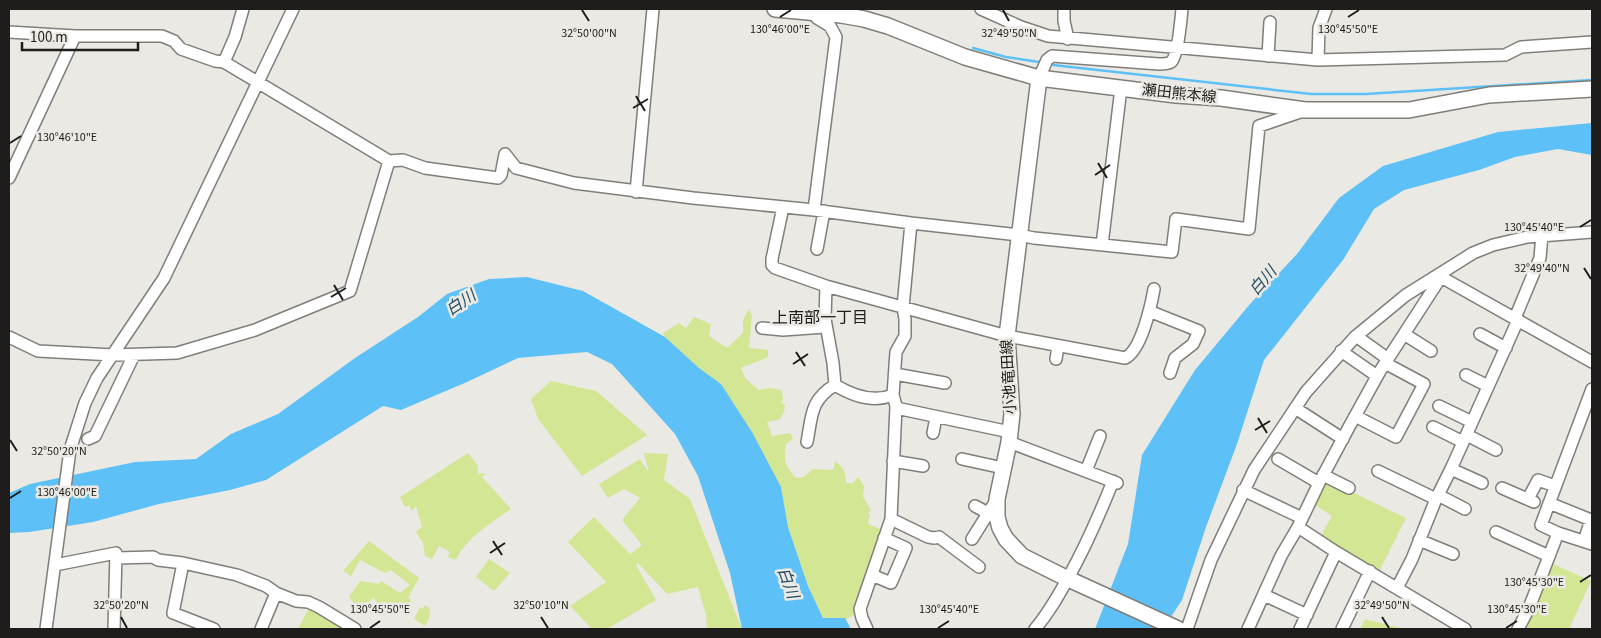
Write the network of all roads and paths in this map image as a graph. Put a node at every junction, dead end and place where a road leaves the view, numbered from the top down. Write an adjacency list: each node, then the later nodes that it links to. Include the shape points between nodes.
1 (243, 9): 19 (street)
2 (293, 9): 21 (street)
3 (653, 9): 27 (street)
4 (774, 9): 9 (main road, 瀬田熊本線)
5 (981, 9): 10 (street)
6 (1064, 9): 14 (street)
7 (1182, 9): 16 (street)
8 (1326, 9): 18 (street, via 1318,28)
9 (817, 11): 20 (main road, 瀬田熊本線, via 888,26 966,57); 29 (street, via 817,18 830,26 836,37)
10 (1006, 14): 14 (street, via 1048,36)
11 (1270, 22): 17 (street)
12 (9, 32): 13 (street)
13 (75, 36): 19 (street, via 162,36 174,41 181,49); 26 (street)
14 (1068, 39): 16 (street)
15 (1592, 42): 18 (street, via 1522,47 1505,55)
16 (1176, 47): 17 (street); 20 (street, via 1171,62 1164,64 1052,56)
17 (1268, 56): 18 (street)
18 (1318, 60)
19 (224, 62): 21 (street)
20 (1039, 78): 22 (main road, 瀬田熊本線); 32 (main road, 小池竜田線)
21 (258, 84): 25 (street); 53 (street, via 164,278)
22 (1121, 88): 24 (main road, 瀬田熊本線); 34 (street)
23 (1592, 89): 24 (main road, 瀬田熊本線, via 1489,95 1409,110)
24 (1305, 110): 34 (street, via 1259,126 1250,229 1176,219 1172,252)
25 (389, 161): 27 (street, via 403,160 426,168 498,178 505,154 516,168 574,183); 54 (street, via 350,291 254,330 177,353)
26 (9, 178)
27 (636, 192): 28 (street)
28 (783, 207): 29 (street); 37 (street, via 772,265)
29 (819, 210): 30 (street); 35 (street)
30 (911, 224): 32 (street); 39 (street)
31 (1592, 232): 33 (street)
32 (1019, 235): 34 (street); 47 (main road, 小池竜田線)
33 (1542, 235): 36 (street, via 1482,249); 41 (street, via 1540,258)
34 (1102, 245)
35 (817, 249)
36 (1440, 275): 41 (street); 44 (street); 48 (street, via 1406,295)
37 (826, 286): 39 (street); 42 (street)
38 (1154, 289): 40 (street)
39 (903, 307): 47 (street); 59 (street, via 905,336 896,352)
40 (1149, 311): 49 (street, via 1128,357 1091,358); 58 (street, via 1199,331 1193,344 1174,358)
41 (1516, 319): 50 (street); 57 (street)
42 (825, 327): 43 (street); 63 (street, via 833,358)
43 (762, 328)
44 (1404, 334): 52 (street); 56 (street)
45 (1480, 334): 50 (street)
46 (9, 336): 53 (street, via 38,351)
47 (1007, 336): 49 (street); 76 (main road, 小池竜田線, via 1012,400)
48 (1356, 336): 51 (street); 56 (street)
49 (1058, 346): 55 (street)
50 (1506, 348): 64 (street)
51 (1341, 351): 61 (street); 69 (street)
52 (1431, 351)
53 (112, 355): 54 (street); 114 (street, via 85,403 70,450)
54 (134, 355): 77 (street, via 95,436)
55 (1056, 359)
56 (1386, 361): 61 (street); 71 (street, via 1424,384 1396,437)
57 (1592, 362)
58 (1170, 373)
59 (895, 374): 62 (street); 66 (street)
60 (1466, 374): 64 (street)
61 (1378, 376): 71 (street)
62 (945, 383)
63 (834, 385): 66 (street, via 869,399); 80 (street, via 817,400)
64 (1488, 386): 72 (street)
65 (1592, 389): 92 (street)
66 (893, 395): 68 (street)
67 (1439, 406): 72 (street)
68 (896, 408): 70 (street); 84 (street)
69 (1295, 408): 78 (street); 95 (street)
70 (936, 416): 74 (street); 76 (street)
71 (1355, 416): 78 (street)
72 (1472, 422): 79 (street)
73 (1433, 427): 79 (street)
74 (932, 433)
75 (1100, 436): 88 (street)
76 (1010, 437): 86 (main road, 小池竜田線); 88 (street)
77 (88, 439)
78 (1343, 439): 90 (street)
79 (1465, 439): 81 (street); 87 (street)
80 (807, 442)
81 (1496, 450)
82 (962, 459): 86 (street)
83 (1278, 459): 90 (street)
84 (893, 461): 85 (street); 102 (street)
85 (923, 466)
86 (1003, 468): 97 (main road, 小池竜田線)
87 (1451, 469): 91 (street); 96 (street)
88 (1086, 471): 119 (street, via 1115,482)
89 (1378, 471): 96 (street)
90 (1321, 479): 93 (street); 103 (street)
91 (1482, 483)
92 (1556, 486): 94 (street, via 1538,480 1532,501); 98 (street)
93 (1349, 488)
94 (1502, 488)
95 (1243, 490): 103 (street); 131 (street)
96 (1437, 497): 100 (street); 108 (street)
97 (997, 499): 101 (street); 119 (main road, 小池竜田線, via 1000,528 1014,549 1030,561)
98 (1549, 504): 105 (street, via 1541,524); 109 (street, via 1591,520)
99 (975, 506): 101 (street)
100 (1465, 509)
101 (988, 513): 107 (street)
102 (890, 519): 106 (street); 116 (street, via 928,537 939,537)
103 (1300, 522): 110 (street); 122 (street)
104 (1496, 532): 112 (street)
105 (1558, 533): 109 (street); 112 (street)
106 (884, 538): 118 (street); 118 (street, via 906,548 891,583)
107 (972, 539)
108 (1419, 540): 111 (street); 120 (street)
109 (1588, 542)
110 (1336, 552): 117 (street); 123 (street)
111 (1453, 554)
112 (1549, 556): 136 (street)
113 (116, 558): 114 (street, via 116,553); 115 (street, via 153,557); 125 (street)
114 (56, 559): 124 (street)
115 (183, 563): 121 (street, via 237,575); 126 (street, via 173,613)
116 (979, 567)
117 (1370, 571): 120 (street); 134 (street)
118 (872, 575): 129 (street, via 860,609)
119 (1068, 579): 130 (street); 131 (main road, 小池竜田線)
120 (1397, 588): 135 (street)
121 (276, 593): 127 (street); 128 (street, via 319,607)
122 (1264, 595): 123 (street); 132 (street)
123 (1307, 614): 133 (street)
124 (46, 629)
125 (114, 629)
126 (214, 629)
127 (262, 629)
128 (355, 629)
129 (867, 629)
130 (1035, 629)
131 (1180, 629)
132 (1248, 629)
133 (1300, 629)
134 (1342, 629)
135 (1465, 629)
136 (1518, 629)

